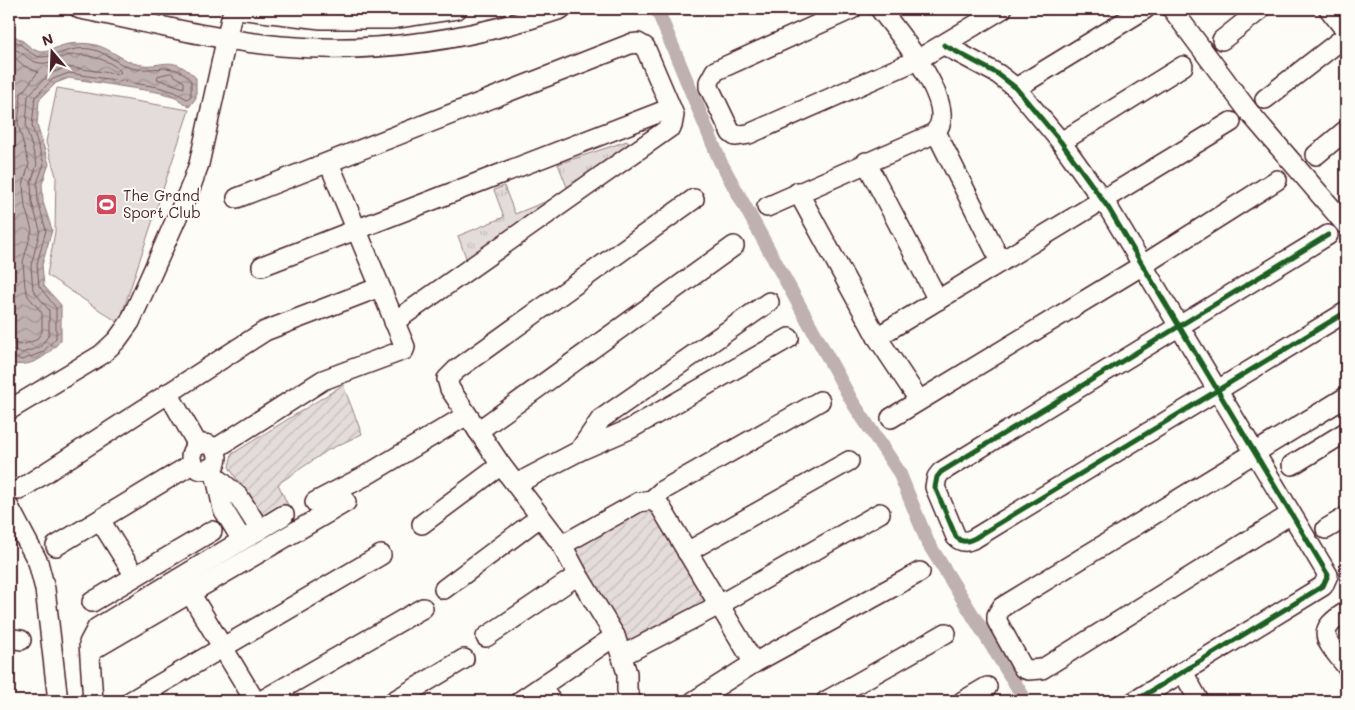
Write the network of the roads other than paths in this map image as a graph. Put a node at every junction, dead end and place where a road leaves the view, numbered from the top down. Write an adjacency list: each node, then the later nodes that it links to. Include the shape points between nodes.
1 (80, 9): 15 (street)
2 (233, 9): 15 (street)
3 (237, 9): 4 (street, via 322,18 391,19)
4 (457, 9)
5 (561, 9): 15 (street, via 457,37 376,47 280,46)
6 (852, 9): 18 (street, via 715,71 709,87 731,133 735,136 749,134)
7 (880, 9): 18 (street)
8 (1002, 9): 17 (street)
9 (1145, 9): 20 (street)
10 (1172, 9): 36 (street, via 1256,120)
11 (1261, 9): 16 (street)
12 (1329, 9): 13 (street)
13 (1346, 31)
14 (1346, 36): 21 (street)
15 (226, 38): 56 (street, via 199,164 130,322 101,354)
16 (1222, 40)
17 (944, 45): 18 (street); 20 (street, via 998,74)
18 (917, 60): 25 (street, via 934,87 939,102 942,116)
19 (1183, 66): 26 (street)
20 (1016, 88): 26 (street)
21 (1265, 99)
22 (671, 108): 29 (street, via 648,52 635,43); 37 (street); 47 (street, via 675,121 669,130)
23 (1231, 122): 34 (street)
24 (1346, 130): 27 (street)
25 (936, 132): 28 (street); 40 (street)
26 (1061, 142): 34 (street)
27 (1316, 155)
28 (866, 162): 31 (street); 44 (street)
29 (328, 163): 32 (street); 37 (street)
30 (1277, 180): 41 (street)
31 (798, 192): 35 (street); 49 (street)
32 (237, 198)
33 (694, 199): 57 (street, via 456,370 447,379)
34 (1103, 201): 40 (street); 41 (street)
35 (767, 207)
36 (1346, 225)
37 (356, 230): 42 (street); 43 (street)
38 (1328, 235): 48 (street)
39 (734, 246): 59 (street)
40 (1001, 262): 44 (street)
41 (1143, 265): 48 (street); 54 (street)
42 (262, 266)
43 (380, 287): 47 (street); 52 (street, via 270,329)
44 (938, 300): 49 (street)
45 (769, 302): 62 (street, via 601,419)
46 (1346, 312): 51 (street)
47 (394, 322): 61 (street, via 405,347 402,352 323,380)
48 (1178, 327): 51 (street); 51 (street, via 941,472 935,487 956,537 967,542 975,538)
49 (877, 337): 54 (street)
50 (789, 338): 62 (street, via 630,429)
51 (1216, 391): 63 (street)
52 (168, 394): 61 (street); 69 (street)
53 (1346, 397): 63 (street)
54 (919, 400): 58 (street)
55 (820, 401): 70 (street, via 663,490)
56 (9, 410)
57 (467, 415): 59 (street); 71 (street)
58 (891, 418)
59 (478, 431): 65 (street)
60 (1346, 432): 66 (street)
61 (206, 447): 67 (street, via 217,458)
62 (579, 451): 68 (street)
63 (1254, 454): 75 (street); 75 (street, via 1002,607 997,621 1023,668 1034,670 1046,666)
64 (849, 460): 87 (street)
65 (501, 465): 68 (street); 80 (street)
66 (1292, 465)
67 (206, 470): 79 (street); 82 (street, via 239,497); 84 (street)
68 (516, 484): 77 (street)
69 (19, 490)
70 (652, 500): 85 (street, via 639,502); 87 (street, via 660,506)
71 (315, 502)
72 (346, 502): 93 (street)
73 (9, 507): 111 (street, via 38,562 45,589)
74 (880, 513): 95 (street)
75 (1291, 514): 107 (street, via 1328,575 1328,581)
76 (284, 515): 82 (street)
77 (540, 517): 85 (street); 92 (street)
78 (1346, 517): 81 (street)
79 (100, 520): 86 (street); 91 (street)
80 (422, 524)
81 (1326, 529)
82 (260, 530): 84 (street)
83 (212, 532): 91 (street)
84 (242, 540): 112 (street, via 97,628 89,642)
85 (562, 544): 90 (street)
86 (56, 546)
87 (687, 552): 95 (street)
88 (381, 555): 101 (street)
89 (920, 572): 105 (street)
90 (578, 575): 99 (street); 100 (street)
91 (136, 576): 94 (street)
92 (444, 589)
93 (190, 592): 101 (street); 102 (street)
94 (92, 602)
95 (719, 605): 103 (street); 105 (street)
96 (423, 608): 115 (street)
97 (1346, 612): 106 (street, via 1328,624 1326,630 1331,646)
98 (946, 633): 119 (street)
99 (615, 636): 103 (street); 109 (street)
100 (486, 637)
101 (223, 647): 113 (street); 114 (street)
102 (96, 648)
103 (623, 655): 110 (street, via 627,673)
104 (464, 659): 116 (street)
105 (754, 663): 118 (street)
106 (1346, 666)
107 (1183, 672): 121 (street); 122 (street)
108 (987, 687): 120 (street)
109 (546, 694): 117 (street)
110 (625, 697)
111 (58, 701)
112 (93, 701)
113 (131, 701)
114 (255, 701)
115 (261, 701)
116 (394, 701)
117 (520, 701)
118 (694, 701)
119 (826, 701)
120 (964, 701)
121 (1135, 701)
122 (1199, 701)

